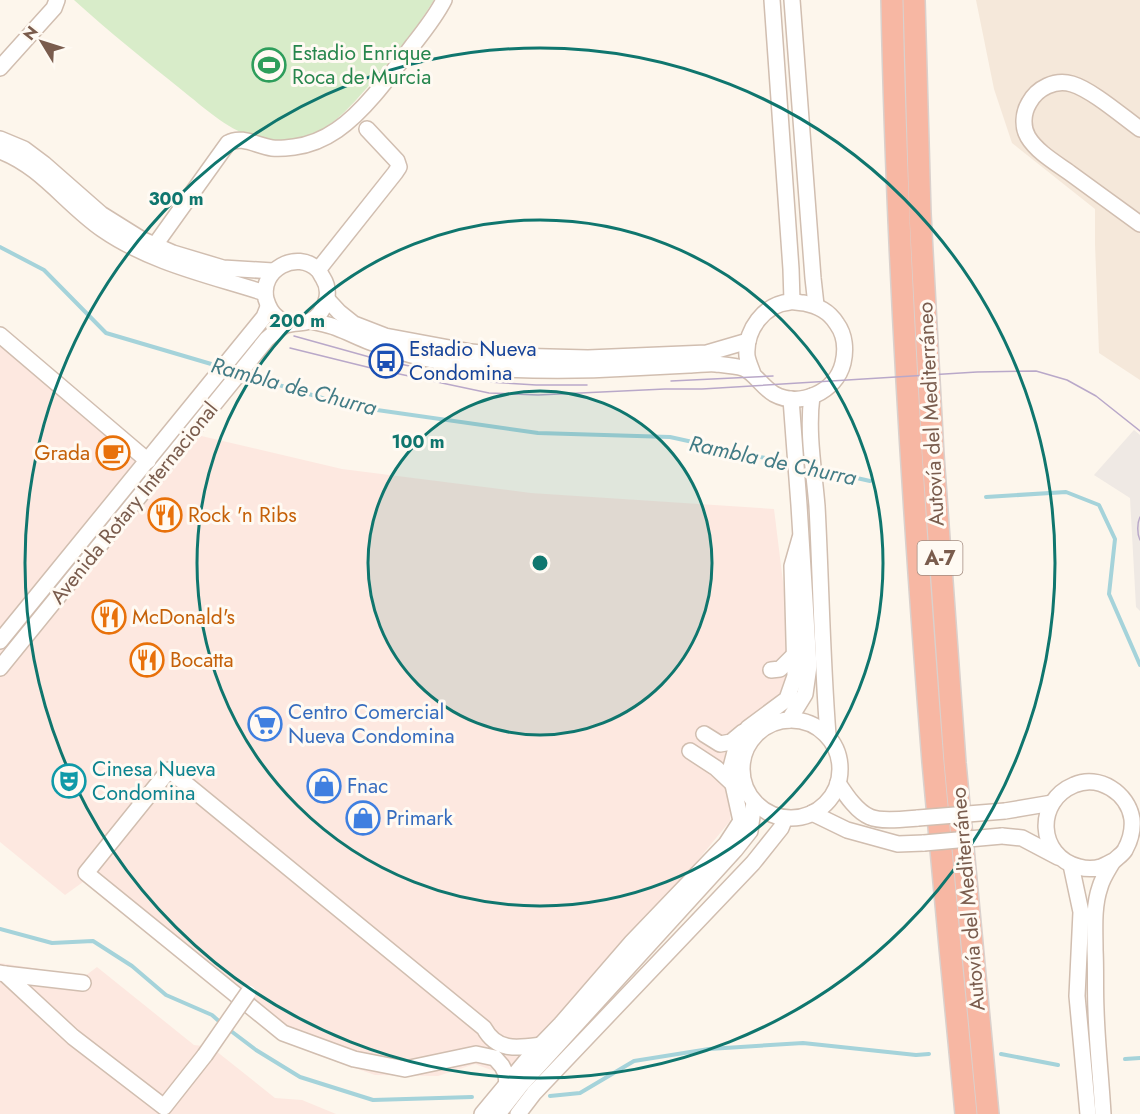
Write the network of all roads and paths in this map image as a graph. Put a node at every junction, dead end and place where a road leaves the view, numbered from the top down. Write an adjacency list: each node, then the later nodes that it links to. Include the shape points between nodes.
1 (57, 0): 7 (street)
2 (444, 0): 13 (street, via 368,101 339,129 295,147 272,148 242,140 228,143)
3 (772, 0): 18 (street)
4 (792, 0): 19 (street)
5 (892, 0): 59 (highway, Autovía del Mediterráneo / A-7, via 898,216 913,482 933,762)
6 (914, 0): 60 (highway, Autovía del Mediterráneo / A-7, via 933,455)
7 (0, 68)
8 (367, 129): 14 (street, via 399,167)
9 (1140, 129): 12 (street, via 1089,92 1060,82 1034,96 1023,124 1032,143 1048,157)
10 (0, 139): 13 (street, via 24,149 100,214)
11 (0, 151): 17 (street, via 22,161 83,215 117,239 172,265)
12 (1140, 224)
13 (155, 245): 15 (street, via 223,268)
14 (318, 270): 15 (street, via 304,262 289,262); 16 (street, via 326,283)
15 (273, 271): 17 (street, via 267,280)
16 (327, 299): 20 (street); 23 (street, via 354,324 386,336 511,356 588,358 707,353)
17 (266, 300): 21 (street, via 278,318); 27 (street, Avenida Rotary Internacional, via 264,317)
18 (792, 301): 19 (street); 23 (street, via 763,314)
19 (816, 305): 25 (street, via 838,324 845,352 835,379)
20 (310, 321): 21 (street); 24 (street, via 385,347 482,367 548,370 716,364 744,368)
21 (291, 324): 28 (street, Avenida Rotary Internacional, via 267,339)
22 (0, 335): 29 (street)
23 (748, 341): 24 (street, via 747,358)
24 (753, 374): 26 (street, via 775,395)
25 (813, 396): 26 (street); 38 (street, via 810,415)
26 (790, 399): 30 (street)
27 (179, 422): 28 (street); 29 (street, Avenida Rotary Internacional)
28 (182, 444): 33 (street, Avenida Rotary Internacional)
29 (148, 460): 31 (street, Avenida Rotary Internacional)
30 (800, 538): 32 (street, via 792,566); 35 (street, via 809,666 805,694)
31 (2, 639): 33 (street, via 9,646)
32 (794, 655): 34 (street, via 780,669); 36 (street, via 795,676 788,699)
33 (0, 667)
34 (771, 670)
35 (789, 720): 38 (street, via 816,726); 42 (street, via 773,723 749,743 742,773)
36 (748, 728): 37 (street, via 730,742 720,744); 41 (street, via 737,744 730,771)
37 (704, 734)
38 (828, 735): 40 (street, via 840,766)
39 (690, 751): 41 (street)
40 (838, 783): 43 (street, bridge, via 852,803 871,818 891,820 1005,812); 44 (street, via 828,801)
41 (733, 784): 52 (street, via 741,821 726,844 632,942)
42 (754, 802): 45 (street, via 768,813); 49 (street, via 750,831)
43 (1052, 803): 46 (street, via 1047,814 1048,838); 47 (street, via 1062,792 1083,783 1106,785 1119,794 1128,806 1132,828 1125,850)
44 (812, 813): 45 (street); 46 (street, bridge, via 847,830 898,844 1022,838)
45 (785, 818): 58 (street, via 753,863)
46 (1066, 861): 47 (street, via 1086,868); 61 (street, via 1081,912 1077,996)
47 (1113, 861): 62 (street, via 1100,887 1095,910 1096,1009)
48 (3, 974): 50 (street); 55 (street, via 73,1037)
49 (620, 976): 52 (street); 57 (street)
50 (84, 983)
51 (248, 993): 55 (street, bridge)
52 (561, 1024): 53 (street)
53 (541, 1046): 54 (street); 54 (street, via 512,1048 489,1038 484,1028 169,770 86,873 283,1033 354,1059 405,1069 476,1054 495,1058 506,1074)
54 (507, 1084): 56 (street)
55 (169, 1110)
56 (482, 1114)
57 (498, 1114)
58 (518, 1114)
59 (966, 1114)
60 (988, 1114)
61 (1088, 1114)
62 (1104, 1114)

